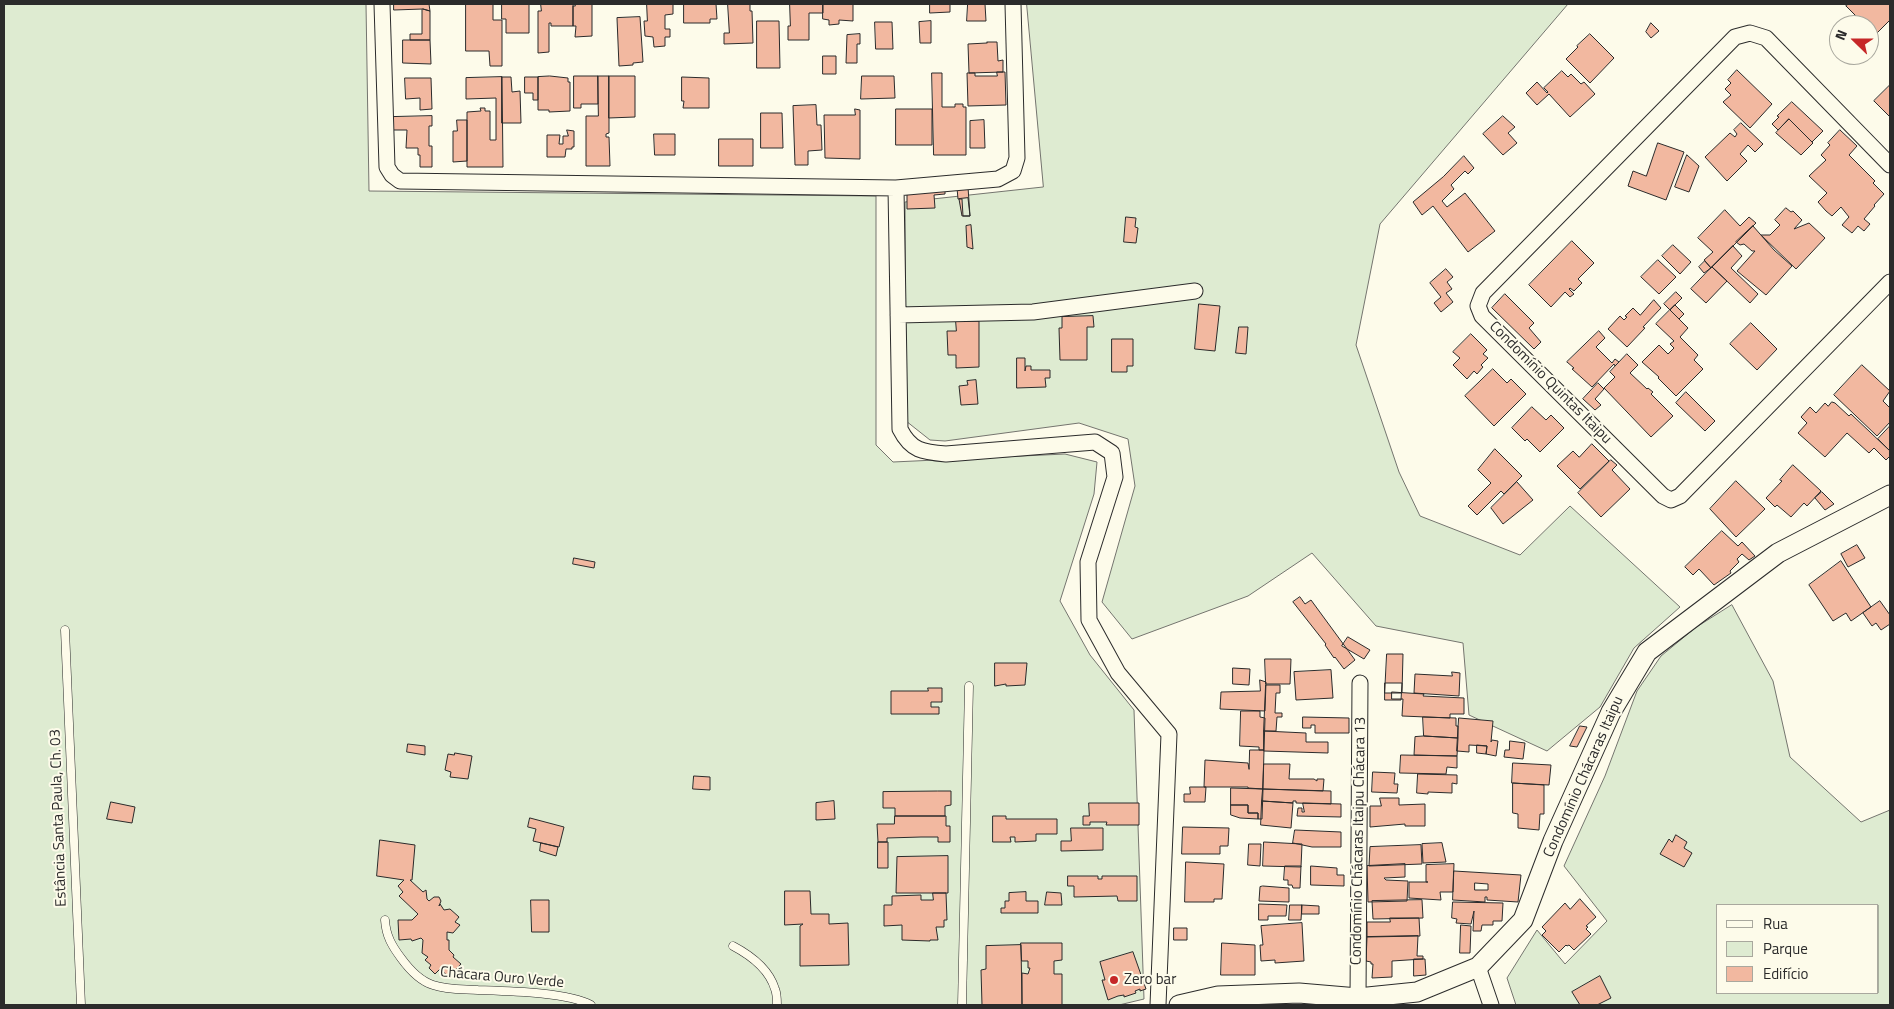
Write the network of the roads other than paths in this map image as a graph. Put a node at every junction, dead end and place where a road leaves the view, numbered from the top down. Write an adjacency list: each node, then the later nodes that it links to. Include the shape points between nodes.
1 (382, 4): 4 (street, via 387,167 400,181)
2 (1013, 4): 4 (street, via 1017,158 1012,171 998,179)
3 (1890, 165): 5 (street, Condomínio Quintas Itaipu, via 1766,38 1750,33 1735,37 1483,294 1478,306 1482,316 1663,496 1671,500 1680,496)
4 (896, 188): 7 (street)
5 (1890, 282)
6 (1195, 291): 7 (street, via 1033,312)
7 (898, 315): 21 (street, via 900,428 906,442 922,452 946,454 1095,442 1112,453 1116,477 1088,562 1089,620 1118,673 1169,734)
8 (1890, 496): 14 (street, Condomínio Chácaras Itaipu, via 1778,553 1647,652 1611,712 1523,920)
9 (66, 630): 17 (lane, Estância Santa Paula, Ch. 03)
10 (1360, 683): 15 (street, Condomínio Chácaras Itaipu Chácara 13)
11 (969, 686): 20 (lane)
12 (385, 920): 18 (lane, Chácara Ouro Verde, via 392,946 416,975 431,985 565,997)
13 (733, 946): 19 (lane, via 750,955 765,971 775,988)
14 (1478, 967): 15 (street, via 1417,992); 23 (street)
15 (1358, 998): 16 (street)
16 (1301, 999): 22 (street, via 1218,996)
17 (81, 1005)
18 (591, 1005)
19 (777, 1005)
20 (962, 1005)
21 (1158, 1005)
22 (1179, 1005)
23 (1491, 1005)

